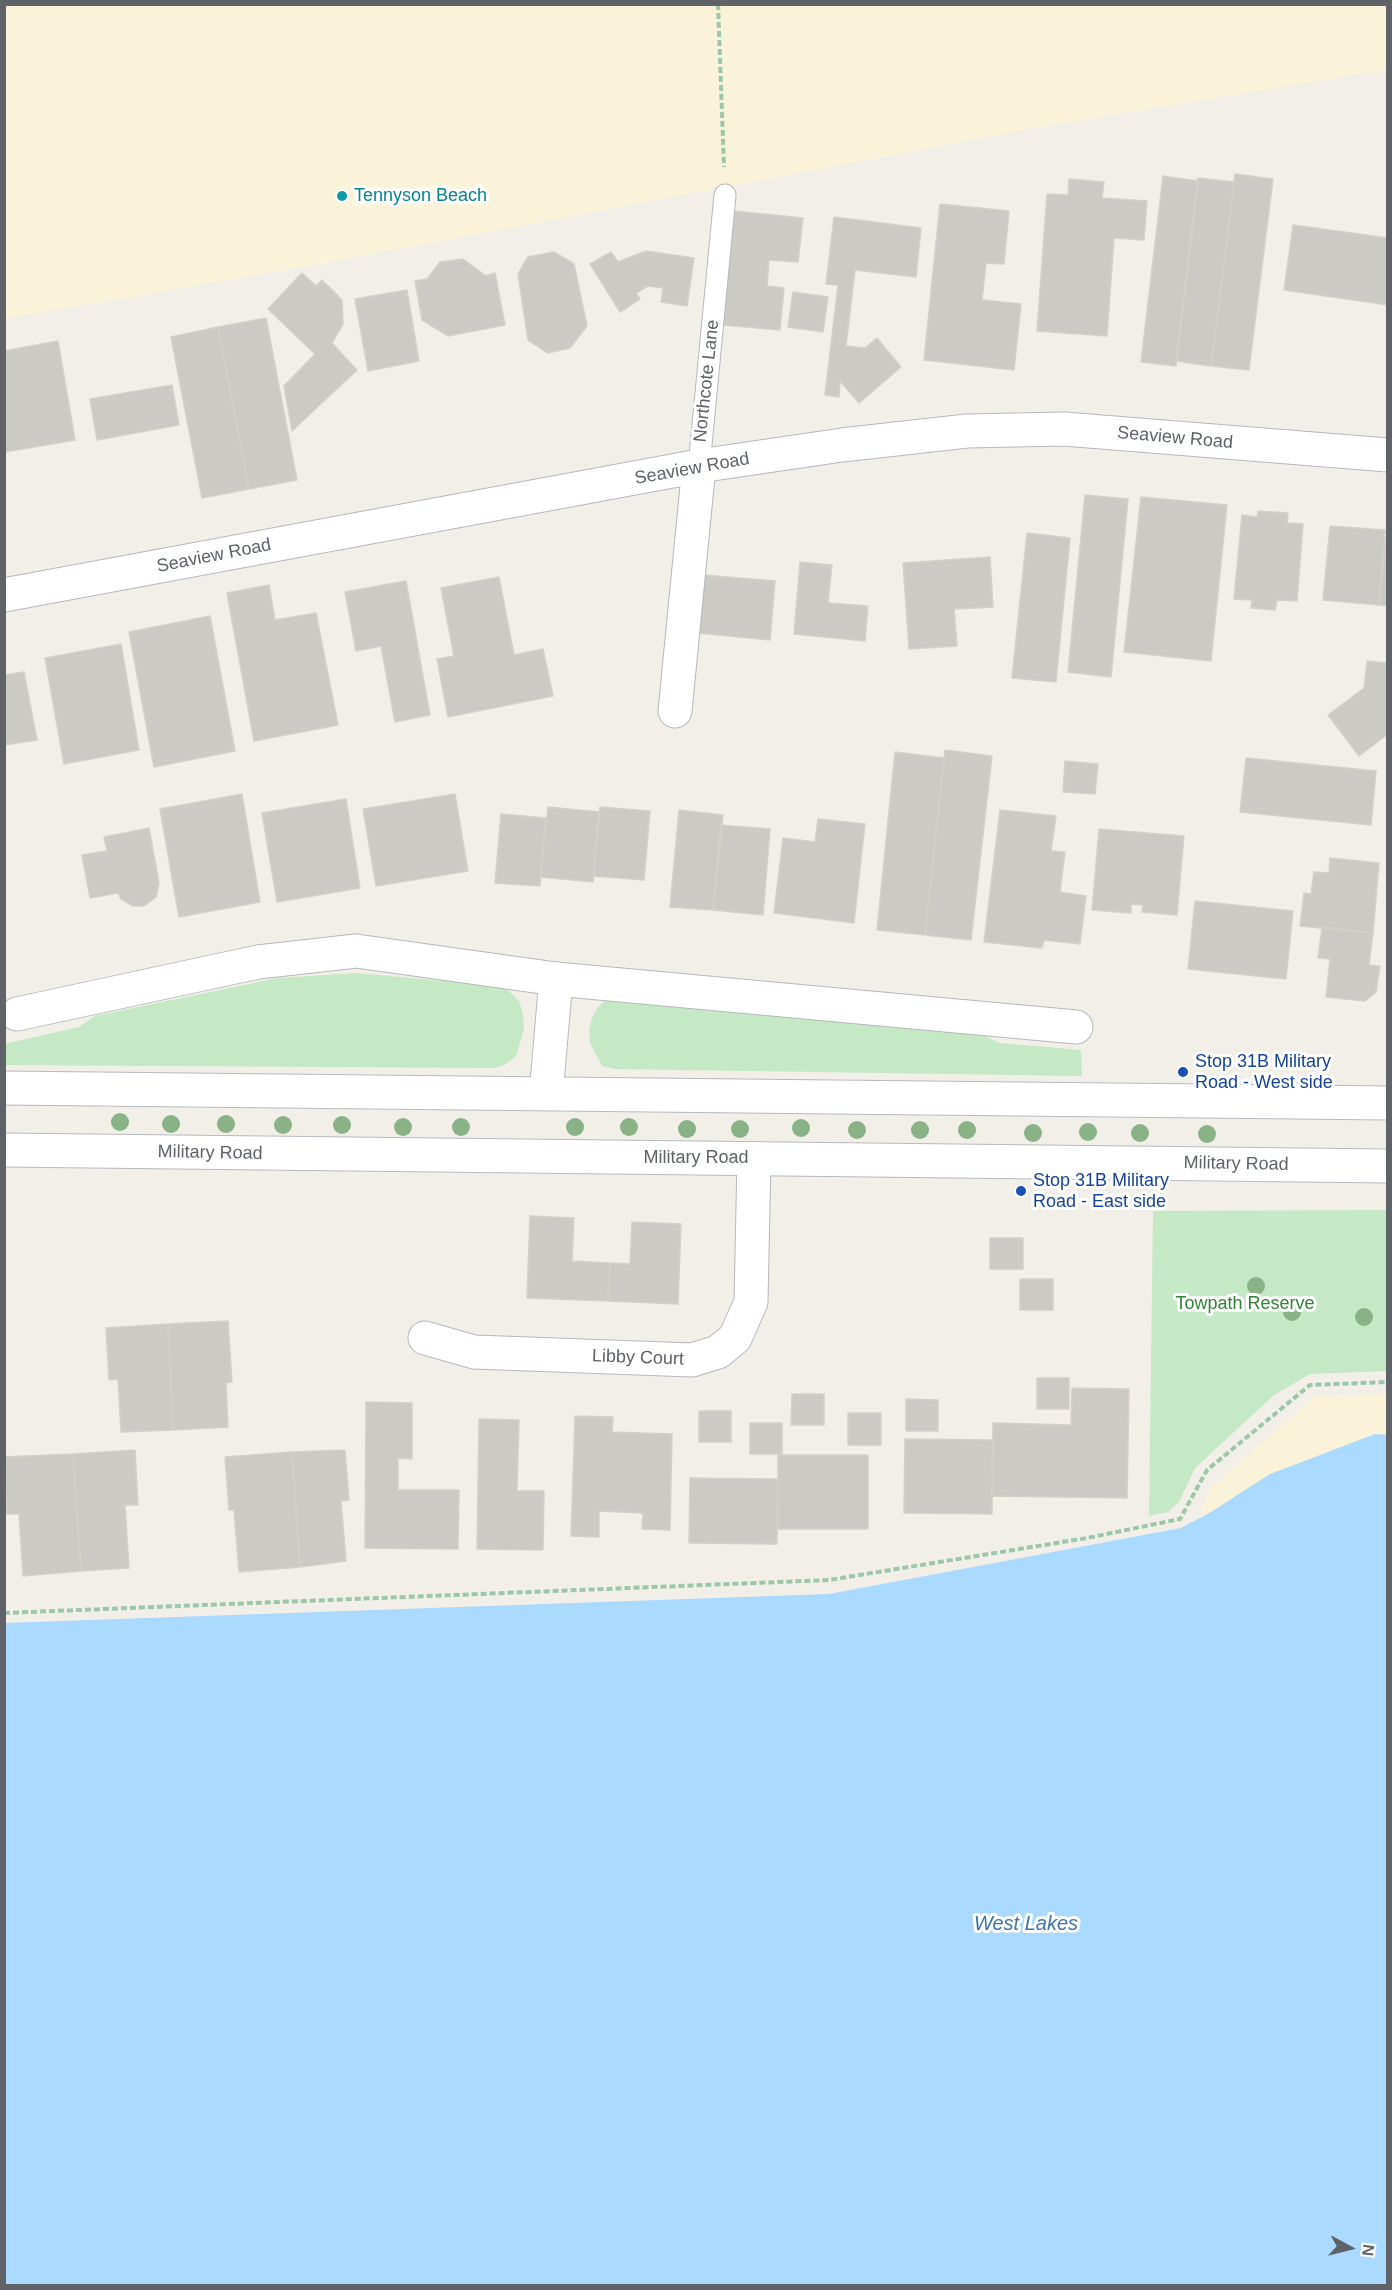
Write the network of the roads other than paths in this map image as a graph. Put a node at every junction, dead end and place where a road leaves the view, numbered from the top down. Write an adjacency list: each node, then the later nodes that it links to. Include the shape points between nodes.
1 (725, 195): 3 (lane, Northcote Lane)
2 (1388, 455): 3 (street, Seaview Road, via 1064,429 967,431)
3 (699, 466): 4 (street, Seaview Road); 5 (street, Northcote Lane)
4 (4, 595)
5 (675, 711)
6 (556, 979): 7 (street, via 356,951 258,962); 8 (street); 10 (street)
7 (17, 1014)
8 (1076, 1027)
9 (4, 1088): 10 (street)
10 (546, 1094): 11 (street)
11 (1388, 1103)
12 (4, 1150): 13 (street, Military Road)
13 (754, 1159): 14 (street, Military Road); 15 (street, Libby Court, via 751,1302 735,1338 718,1352 692,1359 474,1352)
14 (1388, 1166)
15 (425, 1338)

